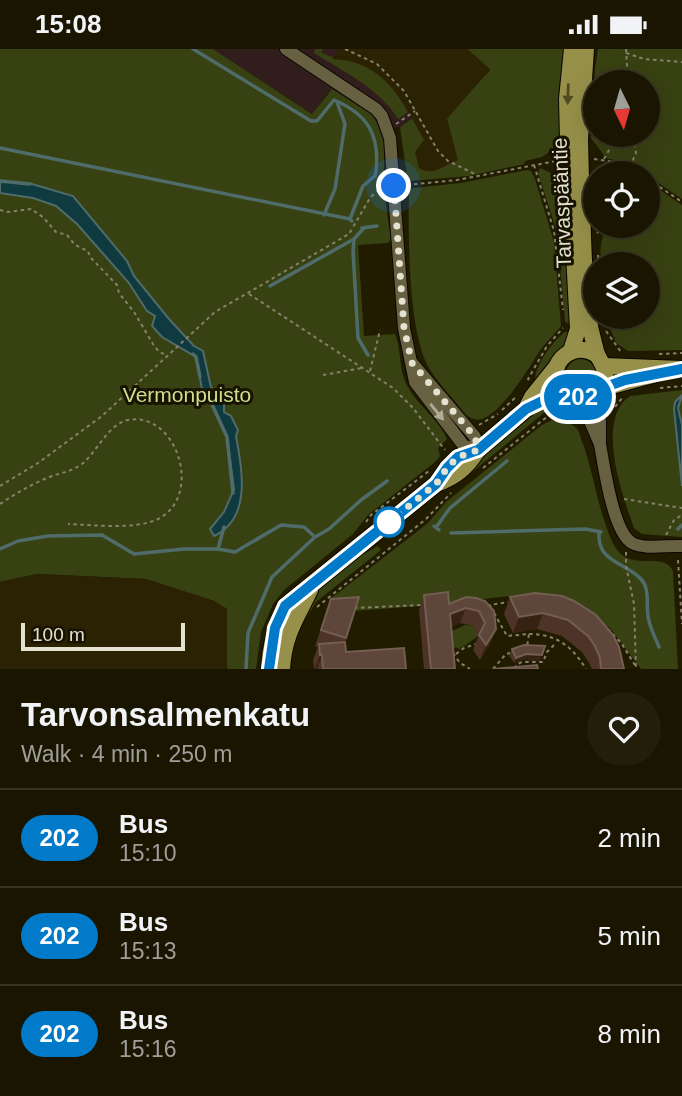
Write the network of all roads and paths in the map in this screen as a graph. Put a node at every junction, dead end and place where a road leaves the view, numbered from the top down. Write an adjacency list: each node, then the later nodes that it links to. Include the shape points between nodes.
1 (286, 49): 6 (street)
2 (345, 49): 9 (path, via 377,64)
3 (572, 49): 11 (main road, Tarvaspääntie, one-way to 11, via 567,99)
4 (586, 49): 11 (main road, Tarvaspääntie)
5 (626, 51): 7 (path, via 644,59); 8 (path)
6 (304, 54): 20 (street, via 382,116 390,138)
7 (682, 62)
8 (627, 70)
9 (416, 110): 10 (path); 18 (path, via 438,151)
10 (396, 124)
11 (574, 139): 19 (main road, Tarvaspääntie, bridge)
12 (609, 147): 14 (path)
13 (592, 159): 14 (path)
14 (604, 159): 16 (path)
15 (563, 160): 17 (path)
16 (610, 161)
17 (533, 164): 18 (path); 26 (path, via 557,246 564,328)
18 (478, 176): 20 (path)
19 (575, 179): 26 (main road, Tarvaspääntie); 30 (main road, Tarvaspääntie, via 587,308)
20 (394, 186): 43 (street, via 404,328 415,382)
21 (660, 187): 23 (path)
22 (380, 188): 25 (path, via 349,233)
23 (682, 201)
24 (0, 210): 29 (path, via 31,209 55,232 88,251 117,285 159,352)
25 (247, 293): 29 (path, via 215,311); 32 (path)
26 (578, 329): 28 (main road, Tarvaspääntie)
27 (380, 330): 34 (path)
28 (571, 351): 30 (main road, via 584,349); 31 (main road)
29 (168, 356): 47 (path, via 102,416)
30 (600, 361): 33 (main road); 38 (main road, via 604,378)
31 (557, 366): 39 (main road); 41 (main road, via 532,397)
32 (363, 368): 34 (path); 35 (path)
33 (677, 370): 38 (main road)
34 (369, 372): 43 (path, via 393,387 445,451)
35 (324, 377)
36 (528, 379): 37 (path)
37 (523, 387)
38 (598, 390): 40 (main road); 44 (street)
39 (563, 391): 40 (main road); 41 (main road)
40 (580, 398): 44 (street)
41 (522, 402): 43 (path); 45 (main road)
42 (553, 409): 46 (path)
43 (464, 436): 45 (street, via 464,446)
44 (600, 444): 54 (street, via 612,503 626,537 639,545)
45 (478, 450): 56 (main road, via 453,478 436,484)
46 (483, 468)
47 (0, 486)
48 (459, 487): 58 (path)
49 (623, 503): 51 (path, via 622,499)
50 (0, 504): 53 (path, via 49,477 71,471 124,421 140,419 158,426 181,467 182,486 176,501 160,518 139,524)
51 (682, 507)
52 (682, 515): 54 (path, via 664,537 677,537)
53 (68, 524)
54 (680, 546): 65 (path)
55 (627, 569): 75 (path, via 634,604)
56 (313, 584): 76 (main road, via 285,606 275,628); 77 (main road, via 291,625)
57 (516, 600): 61 (path)
58 (320, 604): 62 (path); 64 (path)
59 (484, 604): 61 (path)
60 (422, 605): 63 (path)
61 (489, 605): 67 (path, via 508,636)
62 (326, 607)
63 (353, 608)
64 (314, 612)
65 (682, 624)
66 (606, 627): 75 (path)
67 (529, 633): 71 (path); 82 (path, via 555,638 570,647)
68 (478, 643): 73 (path)
69 (554, 645): 74 (path, via 543,662)
70 (449, 648): 73 (path)
71 (527, 649)
72 (517, 651): 79 (path, via 506,654)
73 (456, 655): 78 (path)
74 (522, 662): 80 (path); 81 (path)
75 (636, 668)
76 (269, 669)
77 (282, 669)
78 (470, 669)
79 (493, 669)
80 (515, 669)
81 (523, 669)
82 (586, 669)

